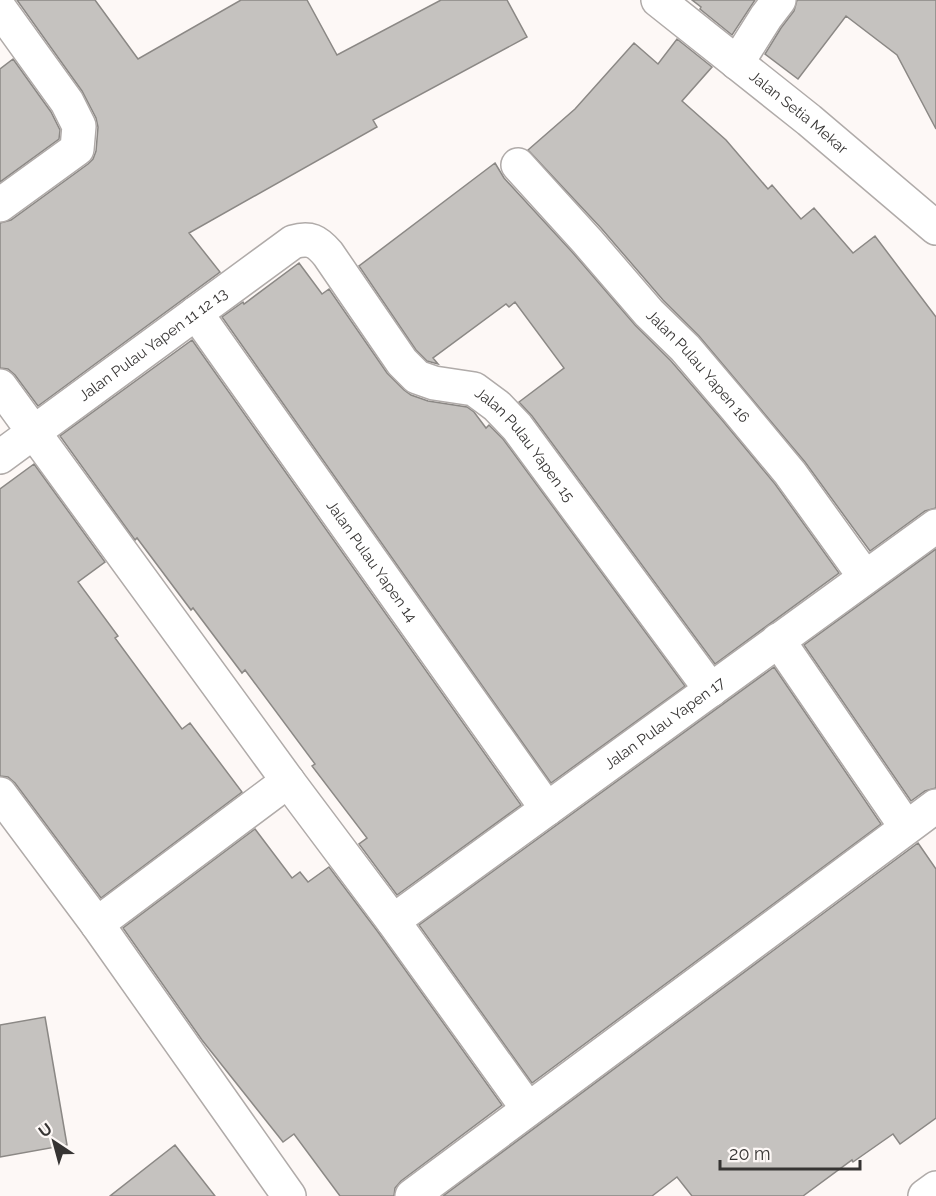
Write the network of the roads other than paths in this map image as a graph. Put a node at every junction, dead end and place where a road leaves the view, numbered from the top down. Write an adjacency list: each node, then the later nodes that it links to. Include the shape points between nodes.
1 (658, 0): 4 (street, Jalan Setia Mekar)
2 (780, 0): 4 (street)
3 (0, 9): 6 (street, via 67,102 79,126 77,149)
4 (737, 63): 7 (street, Jalan Setia Mekar)
5 (518, 165): 14 (street, Jalan Pulau Yapen 16, via 729,399 790,473)
6 (0, 205)
7 (936, 228)
8 (311, 240): 9 (street, Jalan Pulau Yapen 11 12 13, via 293,242); 16 (street, Jalan Pulau Yapen 15, via 328,254 402,362 417,377 474,389 517,427)
9 (196, 314): 11 (street, Jalan Pulau Yapen 11 12 13); 19 (street, Jalan Pulau Yapen 14)
10 (0, 386): 11 (street)
11 (33, 433): 12 (street, Jalan Pulau Yapen 11 12 13); 17 (street)
12 (0, 457)
13 (936, 526): 14 (street, Jalan Pulau Yapen 17)
14 (865, 577): 15 (street, Jalan Pulau Yapen 17)
15 (778, 640): 16 (street, Jalan Pulau Yapen 17); 20 (street)
16 (711, 690): 19 (street, Jalan Pulau Yapen 17)
17 (288, 782): 21 (street); 22 (street)
18 (0, 794): 22 (street)
19 (547, 809): 21 (street, Jalan Pulau Yapen 17)
20 (926, 818): 23 (street)
21 (393, 921): 23 (street)
22 (97, 924): 25 (street)
23 (528, 1108): 26 (street)
24 (936, 1188): 27 (street)
25 (289, 1196)
26 (412, 1196)
27 (925, 1196)

